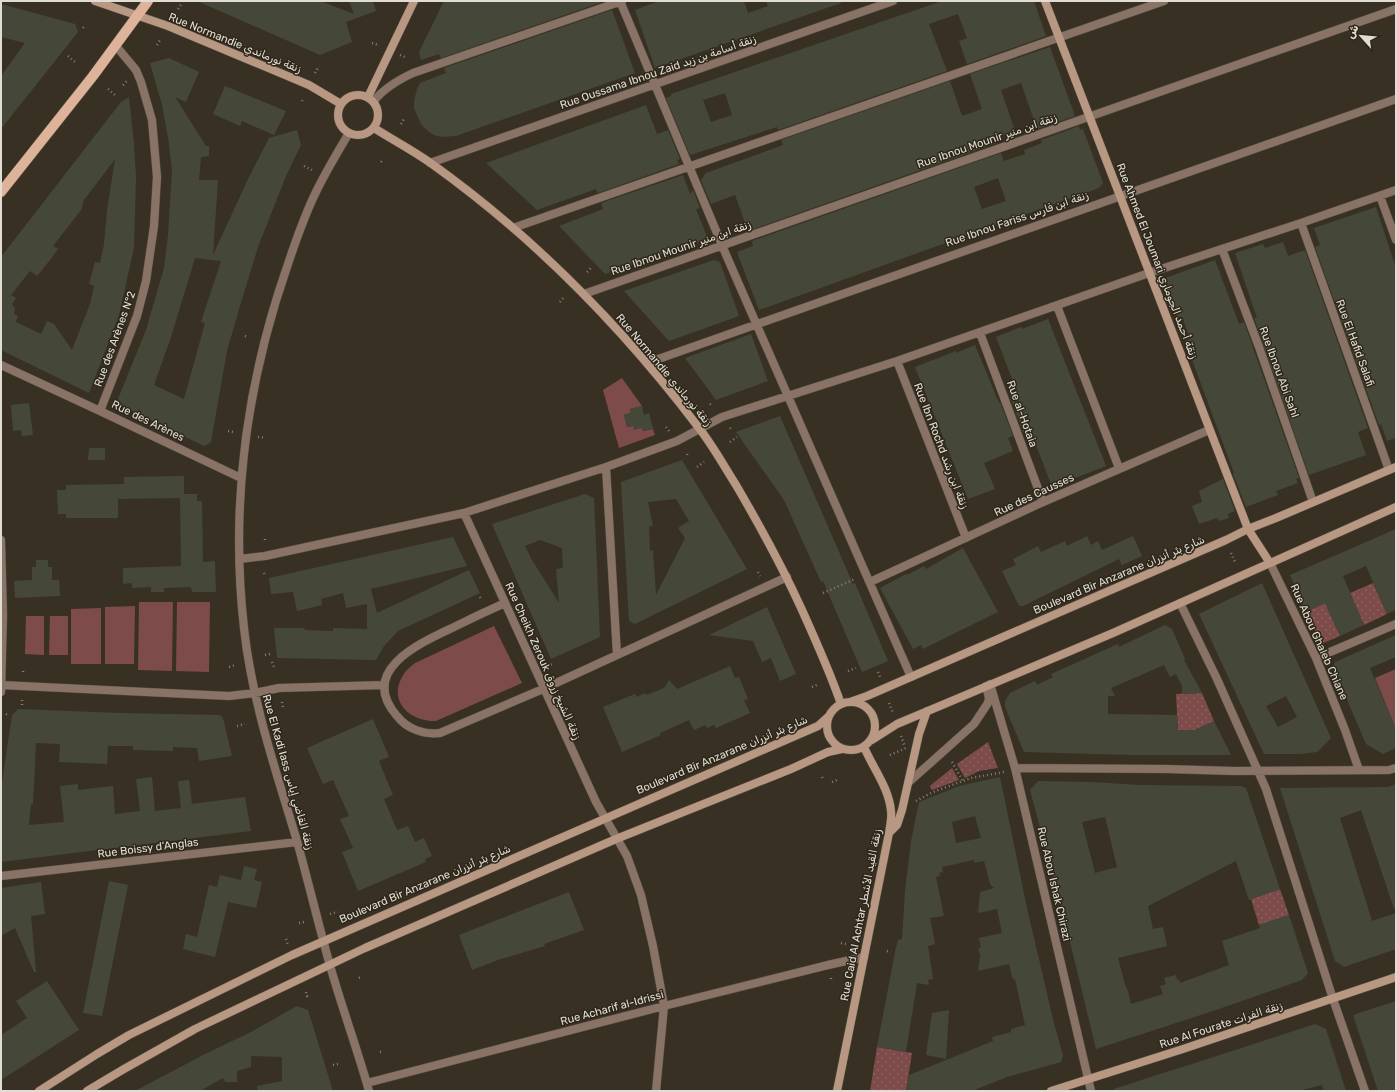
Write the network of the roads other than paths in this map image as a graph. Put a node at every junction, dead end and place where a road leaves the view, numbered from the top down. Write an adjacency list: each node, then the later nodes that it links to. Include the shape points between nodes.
1 (96, 1): 9 (main road, Rue Normandie زنقة نورماندي)
2 (148, 1): 9 (main road)
3 (414, 1): 13 (main road)
4 (621, 1): 12 (street); 13 (street, via 413,73)
5 (893, 1): 12 (street, Rue Oussama Ibnou Zaid زنقة أسامة بن زيد)
6 (1045, 1): 10 (main road, Rue Ahmed El Joumari زنقة أحمد الجوماري)
7 (1164, 1): 10 (street)
8 (1396, 9): 16 (street, Rue Ibnou Mounir زنقة ابن منير)
9 (137, 16): 11 (main road); 15 (main road, Rue Normandie زنقة نورماندي, via 168,26 309,85)
10 (1060, 38): 16 (main road, Rue Ahmed El Joumari زنقة أحمد الجوماري); 20 (street)
11 (116, 46): 22 (main road); 39 (street, Rue des Arènes N°2, via 136,70 141,82 152,120 157,177 154,226 146,281 137,316)
12 (655, 84): 19 (street, Rue Oussama Ibnou Zaid زنقة أسامة بن زيد); 20 (street)
13 (371, 99): 15 (main road, via 355,94); 17 (main road, via 379,115)
14 (1396, 99): 23 (street, Rue Ibnou Fariss زنقة ابن فارس)
15 (341, 104): 18 (main road, via 338,119)
16 (1090, 116): 23 (main road, Rue Ahmed El Joumari زنقة أحمد الجوماري); 28 (street, Rue Ibnou Mounir زنقة ابن منير)
17 (374, 128): 18 (main road, via 362,135); 19 (main road, Rue Normandie زنقة نورماندي)
18 (348, 133): 45 (street, Rue El Kadi Iass زنقة القاضي إياس, via 303,221 278,291 258,364)
19 (430, 162): 26 (main road, Rue Normandie زنقة نورماندي)
20 (689, 166): 26 (street); 28 (street)
21 (1396, 190): 24 (street)
22 (1, 192)
23 (1119, 194): 30 (main road, Rue Ahmed El Joumari زنقة أحمد الجوماري); 33 (street, Rue Ibnou Fariss زنقة ابن فارس)
24 (1380, 196): 25 (street); 27 (street)
25 (1301, 223): 29 (street); 44 (street, Rue El Hafid Salafi)
26 (513, 228): 31 (main road, Rue Normandie زنقة نورماندي)
27 (1396, 240)
28 (722, 245): 31 (street, Rue Ibnou Mounir زنقة ابن منير); 33 (street)
29 (1222, 249): 30 (street); 47 (street, Rue Ibnou Abi Sahl)
30 (1149, 273): 32 (street); 41 (main road, Rue Ahmed El Joumari زنقة أحمد الجوماري)
31 (584, 294): 36 (main road, Rue Normandie زنقة نورماندي)
32 (1057, 306): 34 (street); 43 (street)
33 (756, 323): 36 (street, Rue Ibnou Fariss زنقة ابن فارس); 38 (street)
34 (980, 333): 35 (street); 46 (street, Rue al-Hotaia)
35 (897, 361): 38 (street); 51 (street, Rue Ibn Rochd زنقة ابن رشد)
36 (647, 363): 40 (main road, Rue Normandie زنقة نورماندي)
37 (1, 365): 39 (street, Rue des Arènes)
38 (788, 396): 40 (street, via 722,417); 56 (street)
39 (100, 410): 45 (street, Rue des Arènes)
40 (700, 428): 42 (street, via 677,441); 55 (main road, Rue Normandie زنقة نورماندي, via 764,533)
41 (1209, 430): 43 (street, Rue des Causses); 50 (main road, Rue Ahmed El Joumari زنقة أحمد الجوماري)
42 (606, 467): 49 (street); 60 (street)
43 (1119, 468): 46 (street, Rue des Causses)
44 (1392, 469): 47 (main road, Boulevard Bir Anzarane شارع بئر أنزران)
45 (241, 478): 53 (street, Rue El Kadi Iass زنقة القاضي إياس)
46 (1043, 502): 51 (street, Rue des Causses)
47 (1313, 502): 50 (main road, Boulevard Bir Anzarane شارع بئر أنزران)
48 (1396, 507): 54 (main road)
49 (464, 513): 53 (street, via 265,556); 57 (street, Rue Cheikh Zerouk زنقة الشيخ زروق)
50 (1248, 529): 54 (main road, Rue Abou Ghaleb Chiane); 62 (main road, Boulevard Bir Anzarane شارع بئر أنزران)
51 (966, 538): 56 (street, Rue des Causses)
52 (1, 540): 65 (street)
53 (240, 559): 67 (street, Rue El Kadi Iass زنقة القاضي إياس, via 244,630)
54 (1270, 564): 58 (main road); 61 (street, Rue Abou Ghaleb Chiane)
55 (787, 577): 60 (street); 69 (main road, Rue Normandie زنقة نورماندي, via 832,678)
56 (870, 582): 62 (street)
57 (505, 603): 63 (street, via 417,645 395,663); 66 (street, Rue Cheikh Zerouk زنقة الشيخ زروق)
58 (1180, 603): 64 (main road); 77 (street)
59 (1396, 624): 61 (street)
60 (618, 655): 66 (street)
61 (1316, 658): 78 (street, Rue Abou Ghaleb Chiane)
62 (911, 677): 68 (main road, Boulevard Bir Anzarane شارع بئر أنزران)
63 (384, 685): 66 (street, via 386,702 399,720 415,730 436,734); 67 (street, via 279,688)
64 (988, 685): 70 (main road); 75 (street, Rue Abou Ishak Chirazi); 79 (street, via 988,704 977,720)
65 (1, 688): 67 (street, via 229,696)
66 (543, 689): 80 (street, Rue Cheikh Zerouk زنقة الشيخ زروق)
67 (255, 693): 83 (street, Rue El Kadi Iass زنقة القاضي إياس, via 267,745)
68 (850, 702): 69 (main road); 72 (main road, via 860,704 872,714 876,726)
69 (840, 704): 71 (main road)
70 (927, 711): 72 (main road, via 888,728); 79 (main road, via 920,728)
71 (829, 716): 74 (main road, via 829,735); 80 (main road, Boulevard Bir Anzarane شارع بئر أنزران, via 818,726)
72 (872, 740): 73 (main road)
73 (864, 747): 74 (main road, via 853,751); 81 (main road, Rue Caid Al Achtar زنقة القيد الأشطر, via 889,801 892,815)
74 (842, 749): 82 (main road, via 828,752)
75 (1015, 768): 77 (street); 91 (street, Rue Abou Ishak Chirazi)
76 (1396, 768): 78 (street)
77 (1259, 770): 78 (street); 89 (street)
78 (1359, 770)
79 (908, 782): 81 (main road, via 897,825)
80 (605, 818): 82 (street, Rue Cheikh Zerouk زنقة الشيخ زروق); 85 (main road, Boulevard Bir Anzarane شارع بئر أنزران)
81 (889, 833): 86 (main road, Rue Caid Al Achtar زنقة القيد الأشطر)
82 (616, 839): 87 (main road); 90 (street, Rue Cheikh Zerouk زنقة الشيخ زروق, via 627,856 640,895)
83 (297, 842): 84 (street, Rue Boissy d’Anglas); 85 (street, Rue El Kadi Iass زنقة القاضي إياس)
84 (1, 876)
85 (323, 940): 87 (street, Rue El Kadi Iass زنقة القاضي إياس); 93 (main road, Boulevard Bir Anzarane شارع بئر أنزران, via 129,1035)
86 (864, 957): 90 (street, Rue Acharif al-Idrissi); 96 (main road, Rue Caid Al Achtar زنقة القيد الأشطر)
87 (330, 965): 92 (street, Rue El Kadi Iass زنقة القاضي إياس); 94 (main road, via 195,1029)
88 (1396, 978): 89 (main road, Rue Al Fourate زنقة الفرات)
89 (1333, 1000): 91 (main road, Rue Al Fourate زنقة الفرات); 99 (street)
90 (664, 1006): 92 (street, Rue Acharif al-Idrissi); 95 (street, Rue Cheikh Zerouk زنقة الشيخ زروق)
91 (1088, 1079): 97 (main road, Rue Al Fourate زنقة الفرات); 98 (street, Rue Abou Ishak Chirazi)
92 (368, 1087)
93 (39, 1091)
94 (87, 1091)
95 (656, 1091)
96 (837, 1091)
97 (1051, 1091)
98 (1091, 1091)
99 (1365, 1091)

